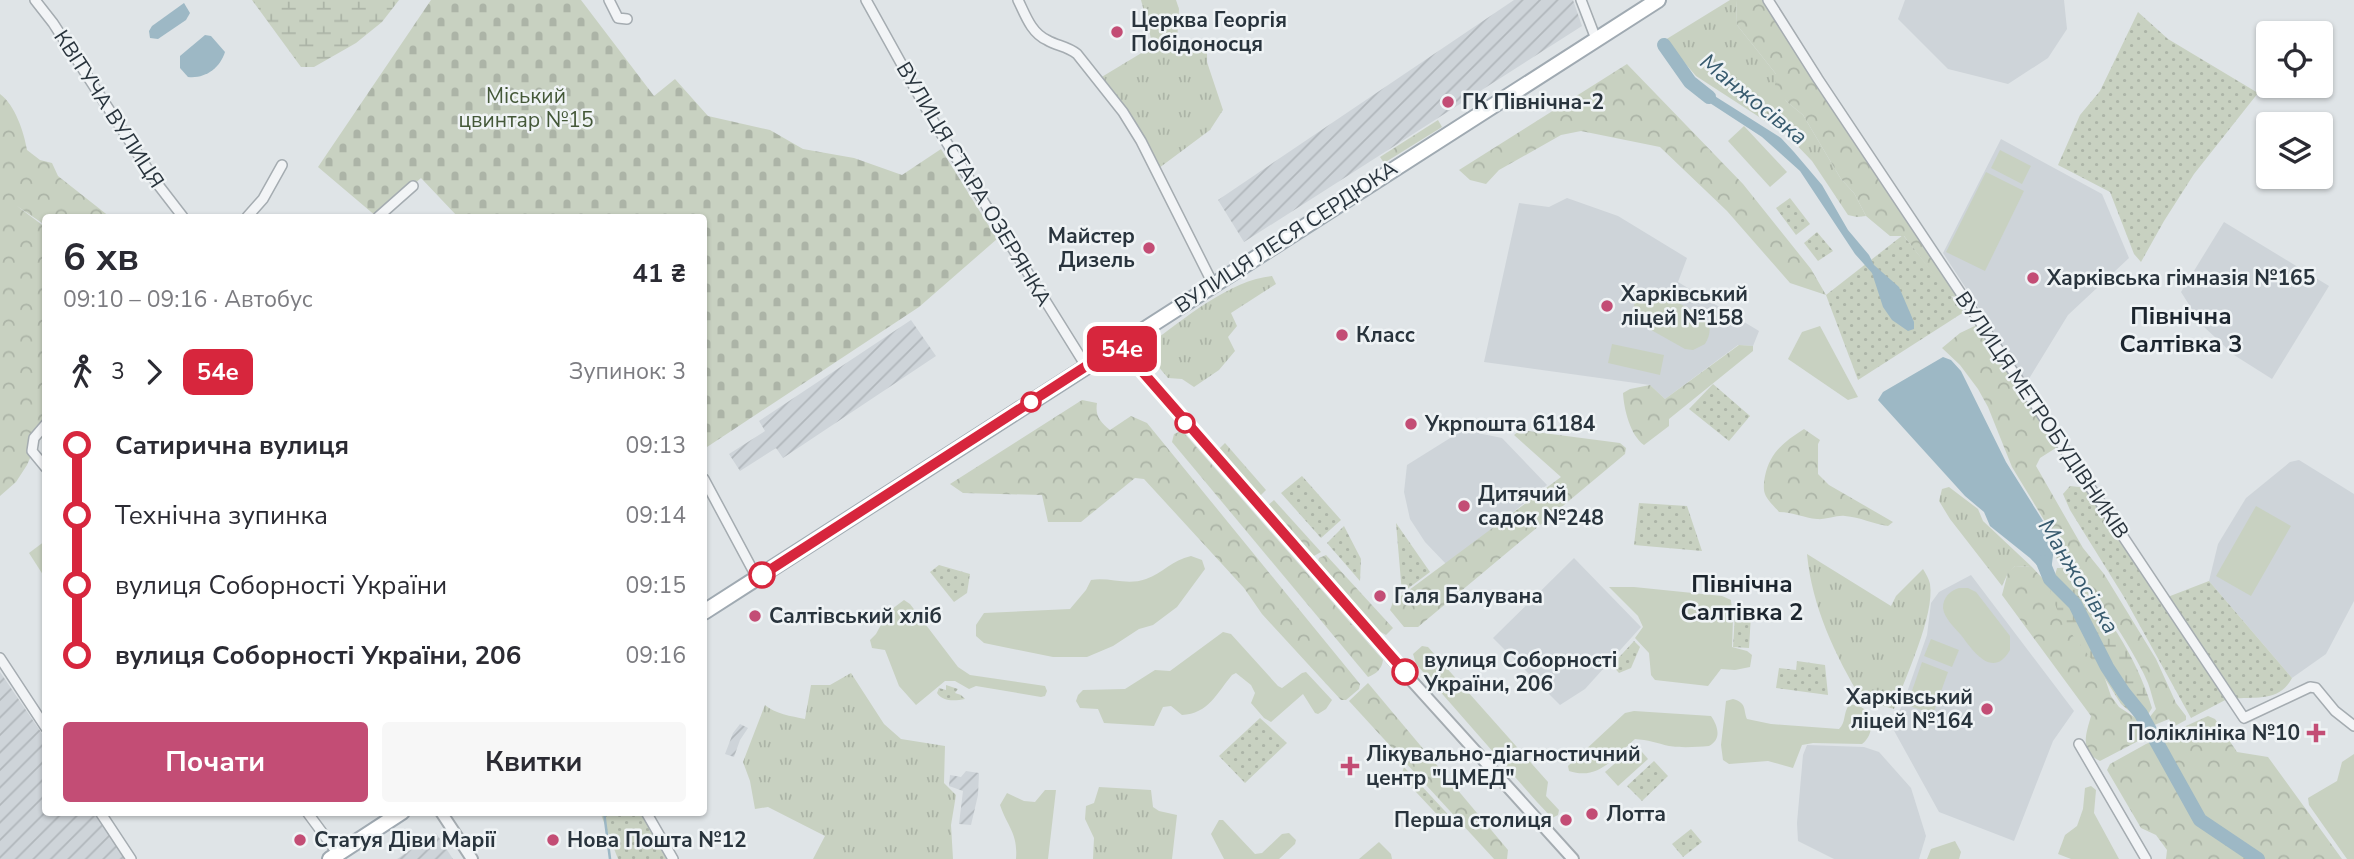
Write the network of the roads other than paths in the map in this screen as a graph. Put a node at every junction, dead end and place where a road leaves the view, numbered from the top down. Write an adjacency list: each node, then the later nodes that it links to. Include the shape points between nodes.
1 (35, 0): 12 (street, КВІТУЧА ВУЛИЦЯ)
2 (609, 0): 8 (street, via 618,18)
3 (866, 0): 17 (street, ВУЛИЦЯ СТАРА ОЗЕРЯНКА, via 932,119)
4 (1018, 0): 15 (street, via 1033,29 1077,54 1123,112)
5 (1581, 0): 9 (street)
6 (1768, 0): 25 (street, ВУЛИЦЯ МЕТРОБУДІВНИКІВ, via 2244,718 2310,687)
7 (1654, 3): 9 (main road, ВУЛИЦЯ ЛЕСЯ СЕРДЮКА)
8 (627, 19)
9 (1596, 39): 15 (main road, ВУЛИЦЯ ЛЕСЯ СЕРДЮКА)
10 (282, 165): 13 (street)
11 (413, 186): 14 (street)
12 (181, 214)
13 (250, 214)
14 (381, 214)
15 (1213, 284): 16 (main road, ВУЛИЦЯ ЛЕСЯ СЕРДЮКА)
16 (1119, 345): 17 (main road, ВУЛИЦЯ ЛЕСЯ СЕРДЮКА); 36 (street)
17 (1086, 366): 21 (main road, ВУЛИЦЯ ЛЕСЯ СЕРДЮКА)
18 (42, 429): 19 (street, via 32,451)
19 (42, 463)
20 (707, 485): 21 (street)
21 (757, 578): 22 (main road, ВУЛИЦЯ ЛЕСЯ СЕРДЮКА)
22 (707, 610)
23 (0, 658): 24 (street)
24 (42, 722)
25 (2354, 726)
26 (2079, 744): 37 (street)
27 (103, 816): 33 (street)
28 (309, 816): 32 (street)
29 (396, 816): 32 (main road)
30 (444, 816): 34 (street)
31 (648, 816): 35 (street)
32 (334, 856)
33 (131, 859)
34 (472, 859)
35 (673, 859)
36 (1573, 859)
37 (2146, 859)

